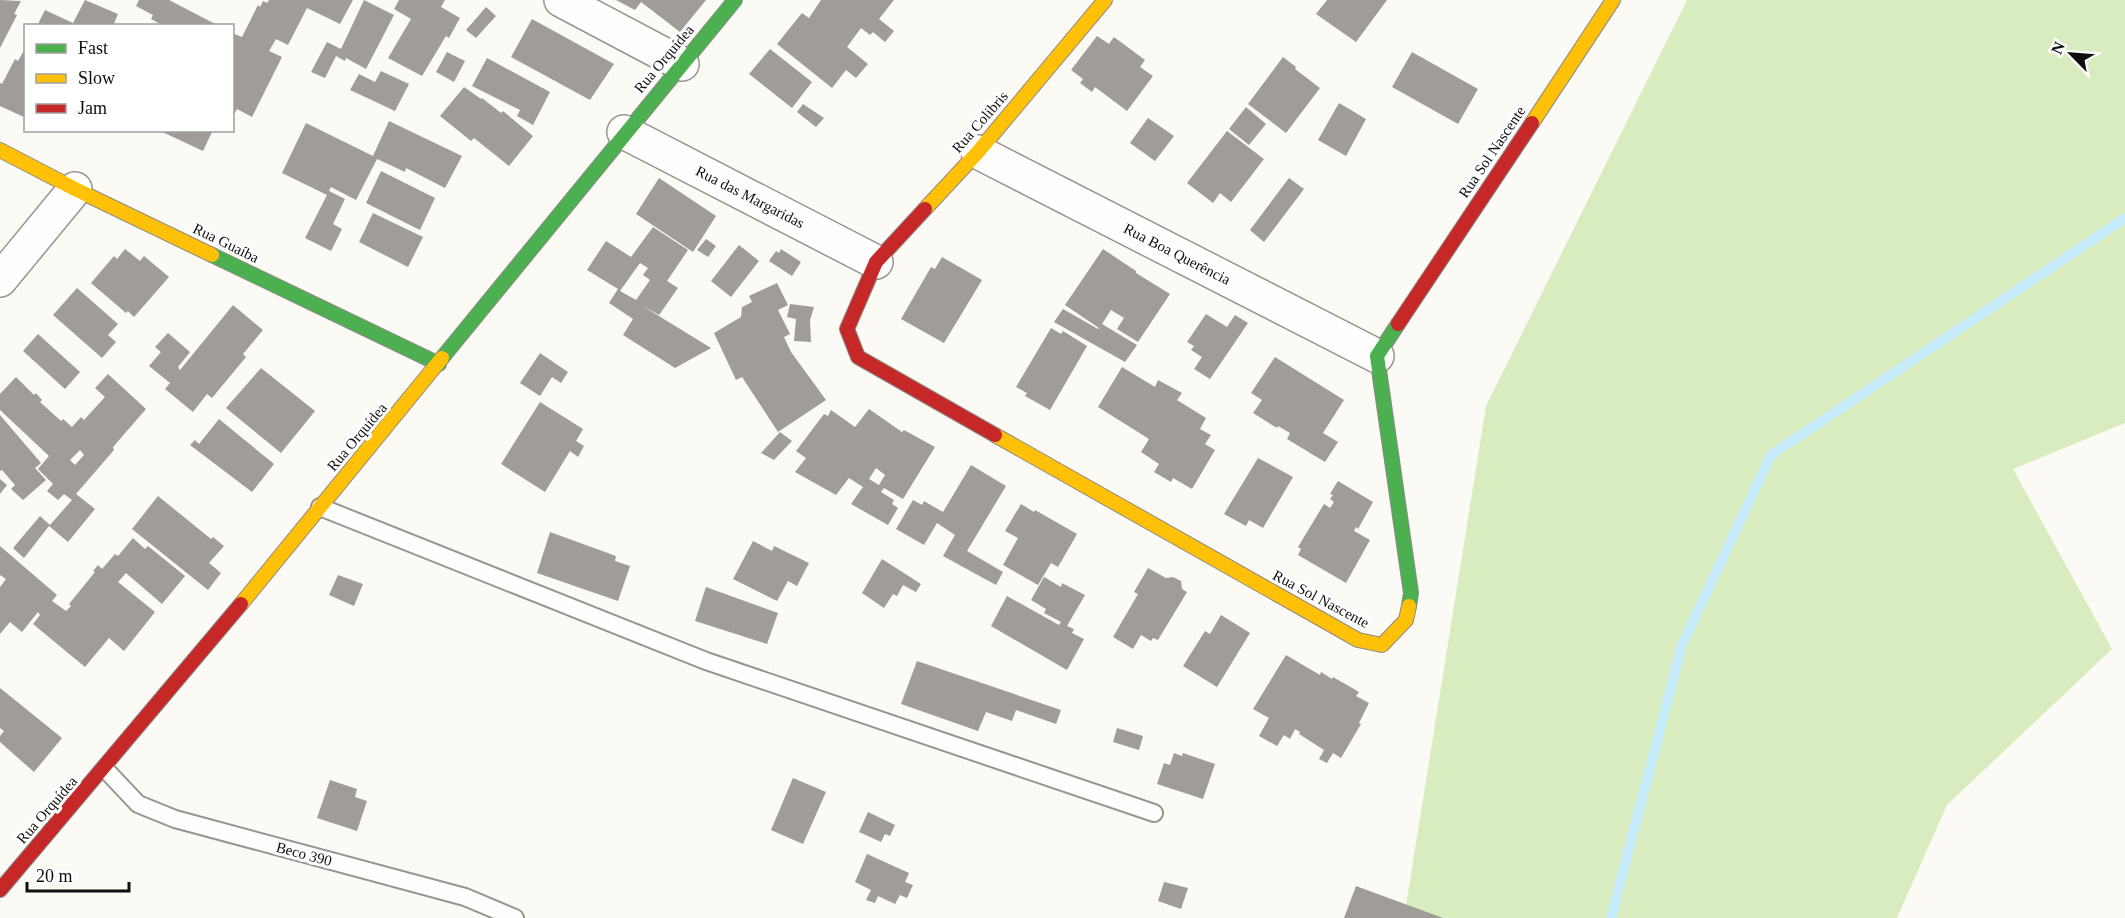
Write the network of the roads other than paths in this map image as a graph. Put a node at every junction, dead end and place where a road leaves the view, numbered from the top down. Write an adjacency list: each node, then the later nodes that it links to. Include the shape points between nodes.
1 (561, 0): 5 (street)
2 (735, 0): 5 (street, Rua Orquídea)
3 (1105, 0): 8 (street, Rua Colibris)
4 (1613, 0): 12 (street, Rua Sol Nascente)
5 (682, 64): 6 (street, Rua Orquídea)
6 (624, 132): 10 (street, Rua das Margaridas); 13 (street, Rua Orquídea)
7 (0, 150): 9 (street, Rua Guaíba)
8 (978, 152): 10 (street, Rua Colibris); 12 (street, Rua Boa Querência)
9 (75, 189): 11 (street); 13 (street, Rua Guaíba)
10 (876, 262): 12 (street, Rua Sol Nascente, via 847,328 858,357 1358,640 1382,645 1406,620 1411,594)
11 (0, 280)
12 (1377, 356)
13 (439, 364): 14 (street, Rua Orquídea)
14 (320, 507): 15 (street, Rua Orquídea); 16 (lane, via 706,661)
15 (105, 770): 17 (street, Rua Orquídea); 18 (lane, Beco 390, via 138,804 175,819 465,897)
16 (1154, 813)
17 (0, 890)
18 (515, 918)

